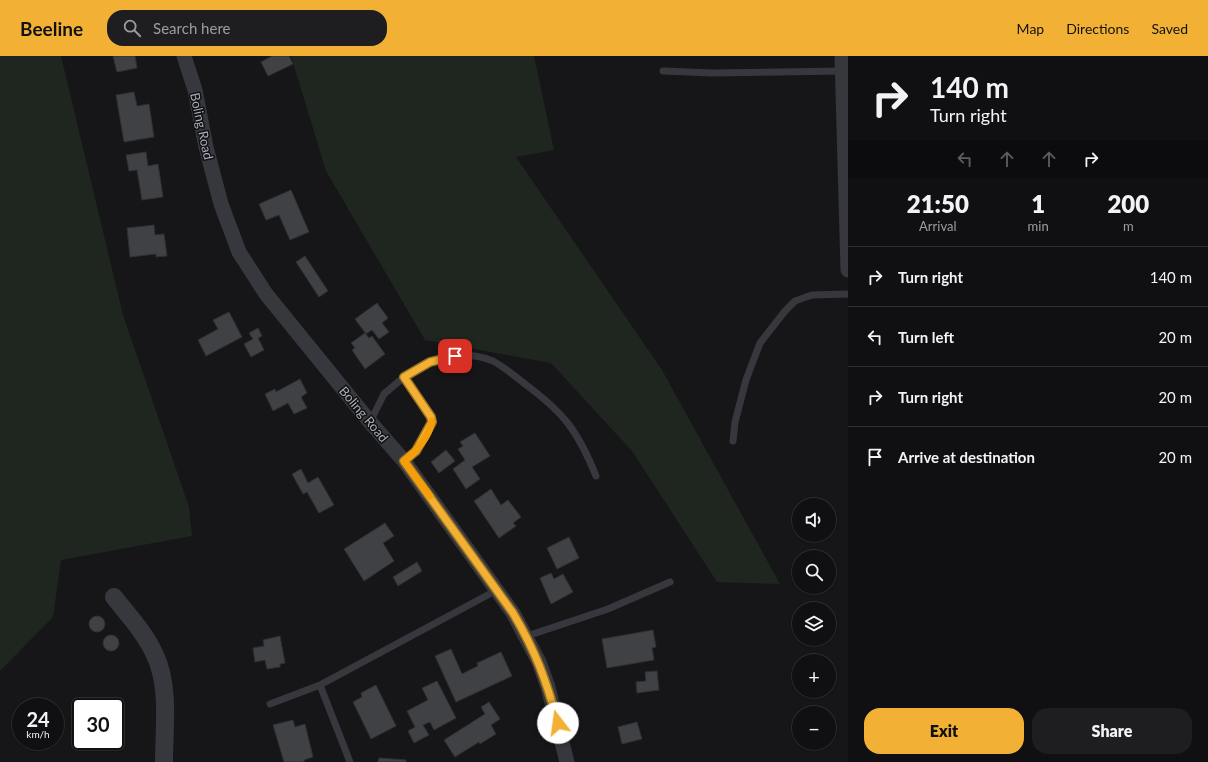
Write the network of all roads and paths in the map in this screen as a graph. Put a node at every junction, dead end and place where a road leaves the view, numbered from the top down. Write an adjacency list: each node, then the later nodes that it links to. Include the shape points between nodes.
1 (184, 56): 8 (street, Boling Road, via 195,90 219,198 239,252 266,294)
2 (842, 56): 4 (street)
3 (663, 71): 4 (lane)
4 (842, 71): 5 (street)
5 (848, 270)
6 (848, 294): 9 (lane, via 812,295 795,301 760,343 746,380 735,422)
7 (404, 377): 8 (lane, via 384,394); 10 (lane, via 432,422 416,451); 11 (lane, via 441,358 467,356 493,361 551,403 565,418 586,451)
8 (370, 422): 10 (street, Boling Road)
9 (734, 441)
10 (404, 461): 13 (street, Boling Road)
11 (596, 476)
12 (670, 582): 15 (lane, via 608,609)
13 (497, 590): 15 (street, Boling Road); 16 (lane)
14 (114, 597): 18 (street, via 147,640 156,657 164,696)
15 (527, 636): 20 (street, Boling Road, via 540,662 548,687)
16 (320, 685): 17 (lane); 19 (lane)
17 (270, 704)
18 (164, 762)
19 (350, 762)
20 (567, 762)

